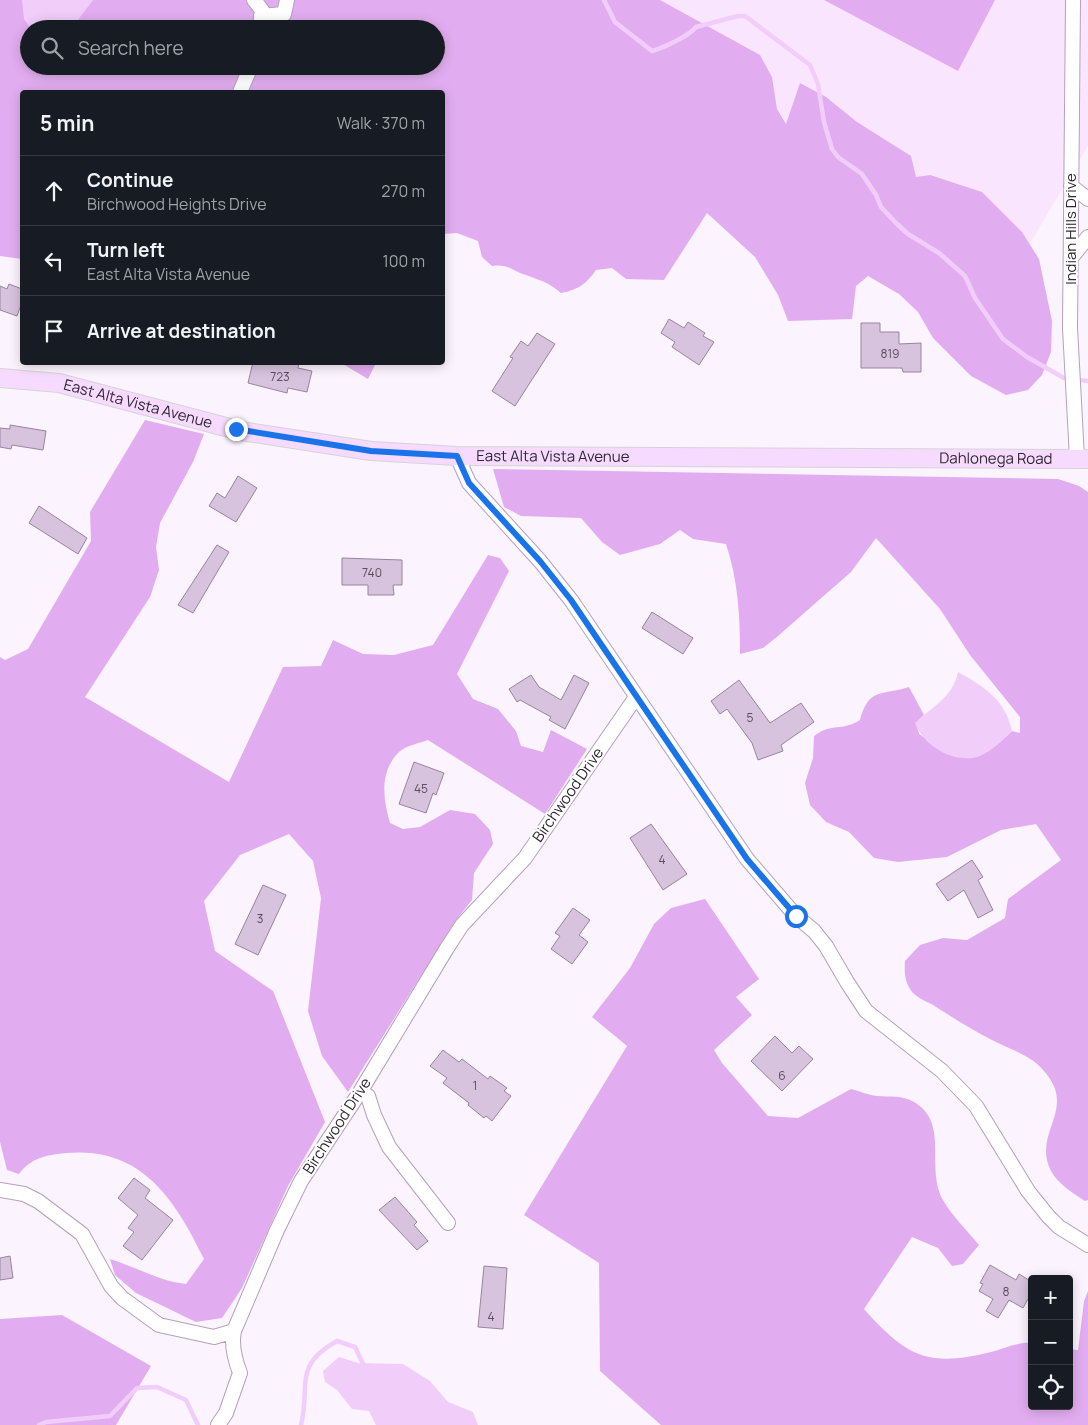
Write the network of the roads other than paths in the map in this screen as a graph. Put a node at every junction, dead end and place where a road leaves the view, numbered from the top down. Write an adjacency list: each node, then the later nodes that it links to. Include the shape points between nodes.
1 (254, 0): 4 (street, via 262,10)
2 (287, 0): 5 (street, via 284,14)
3 (1073, 0): 8 (street, Indian Hills Drive)
4 (261, 20)
5 (267, 20)
6 (247, 75): 7 (street)
7 (241, 90)
8 (1071, 186): 9 (street); 11 (street, Indian Hills Drive)
9 (1088, 199)
10 (1088, 238): 11 (street)
11 (1070, 258): 15 (street, Indian Hills Drive, via 1070,328)
12 (0, 378): 13 (main road, East Alta Vista Avenue, via 59,384 246,431 371,451)
13 (457, 456): 14 (main road, East Alta Vista Avenue); 16 (street, via 469,483 571,600)
14 (903, 457): 15 (main road, Dahlonega Road)
15 (1082, 458)
16 (636, 697): 17 (street, Birchwood Drive, via 525,858 462,926); 20 (street, via 747,859 826,946 866,1010 942,1071 976,1106 1033,1197 1060,1227)
17 (360, 1092): 19 (street, via 368,1096 389,1147); 21 (street, Birchwood Drive, via 302,1181 277,1230)
18 (0, 1190): 21 (street, via 24,1194 82,1234 111,1286 159,1325 214,1337)
19 (448, 1223)
20 (1088, 1245)
21 (234, 1331): 22 (street, via 232,1338 240,1373 226,1413)
22 (218, 1425)

